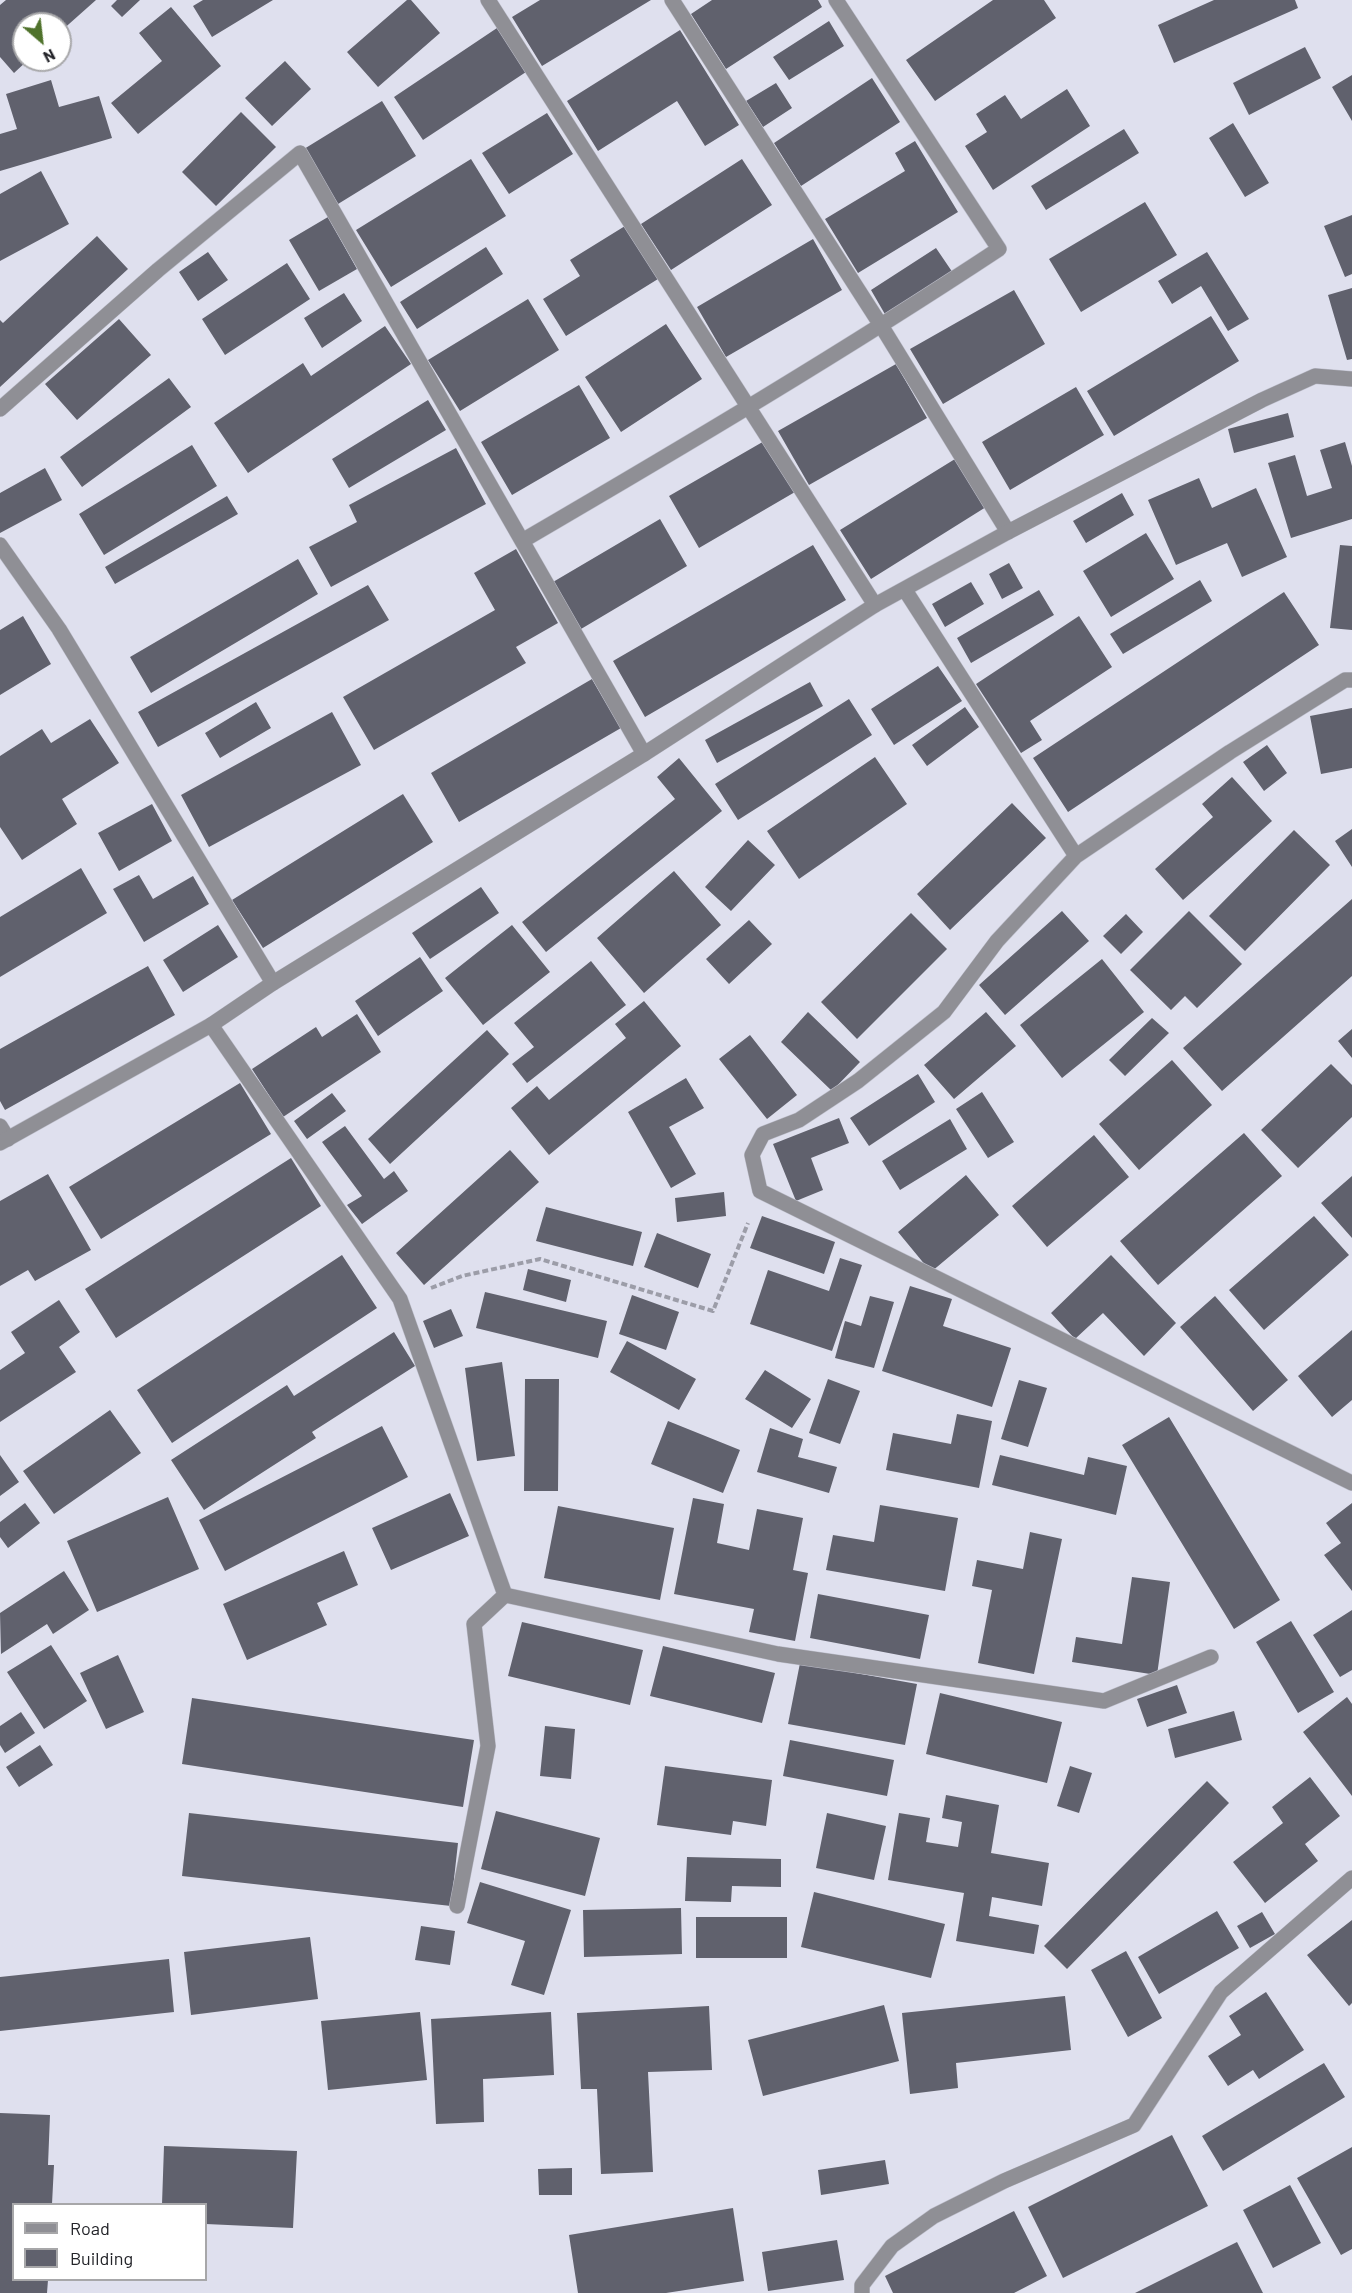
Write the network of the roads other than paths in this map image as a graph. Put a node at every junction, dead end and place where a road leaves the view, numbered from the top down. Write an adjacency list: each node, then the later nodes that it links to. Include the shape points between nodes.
1 (489, 0): 6 (street)
2 (672, 0): 4 (street)
3 (836, 0): 4 (street, via 999,249)
4 (882, 327): 6 (street); 8 (street)
5 (1352, 379): 8 (street, via 1315,375)
6 (749, 408): 9 (street); 12 (street)
7 (0, 409): 9 (street, via 158,270 300,153)
8 (1008, 532): 11 (street)
9 (522, 541): 14 (street)
10 (0, 545): 16 (street, via 59,629)
11 (904, 590): 12 (street); 15 (street)
12 (875, 605): 14 (street)
13 (1352, 680): 15 (street, via 1345,680 1230,752)
14 (644, 754): 16 (street)
15 (1076, 856): 19 (street, via 997,941 944,1011 858,1081 799,1120 763,1134 752,1155 760,1191)
16 (273, 983): 17 (street)
17 (211, 1025): 18 (street); 20 (street, via 400,1299)
18 (2, 1136)
19 (1352, 1483)
20 (505, 1595): 21 (street, via 778,1654 1104,1701); 23 (street, via 474,1624 488,1746)
21 (1211, 1657)
22 (1352, 1878): 24 (street, via 1221,1992 1134,2125 934,2216 892,2246 862,2285)
23 (457, 1906)
24 (862, 2293)

